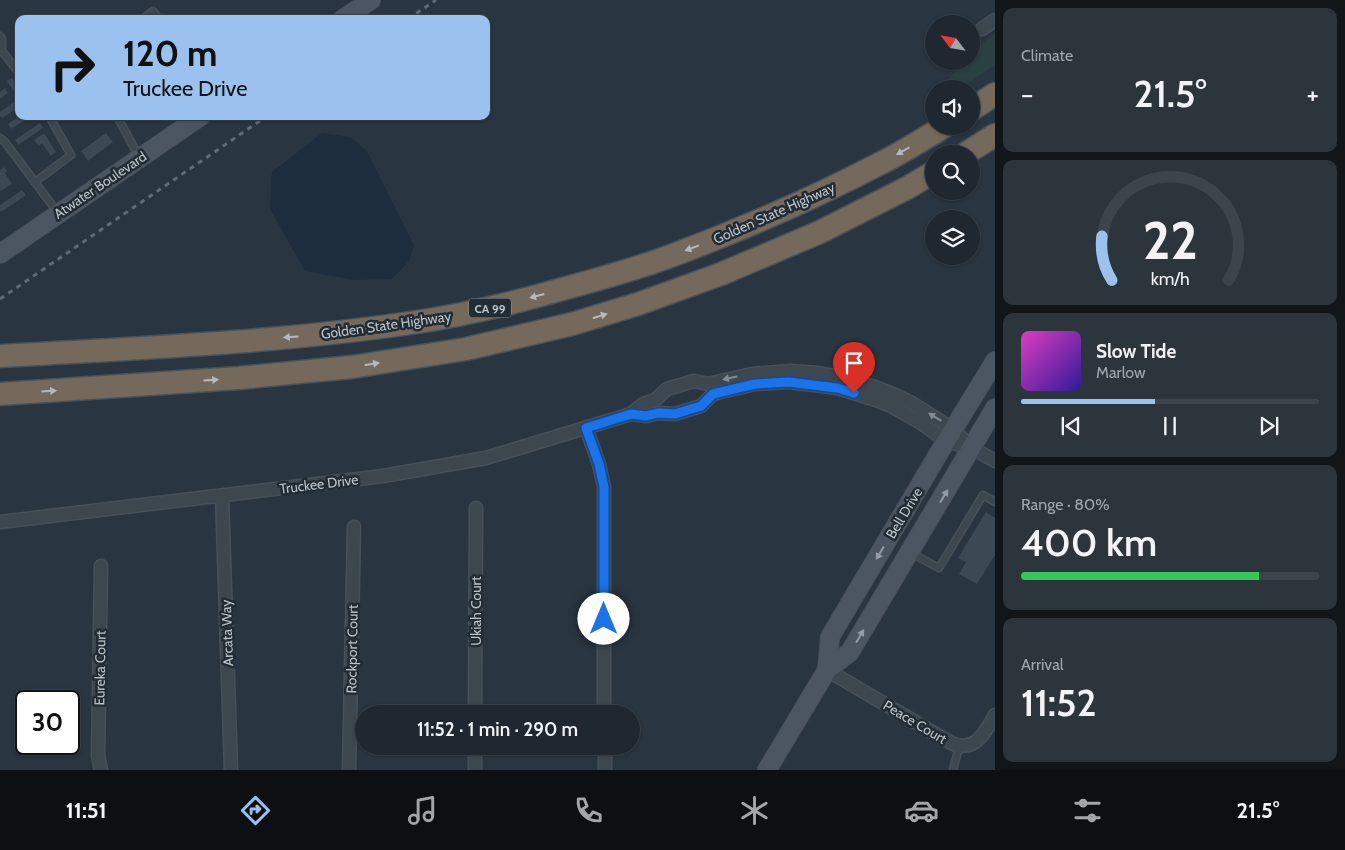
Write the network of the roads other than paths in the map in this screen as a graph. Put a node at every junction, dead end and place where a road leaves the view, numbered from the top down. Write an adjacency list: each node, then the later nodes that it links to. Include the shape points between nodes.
1 (371, 0): 2 (street)
2 (349, 15)
3 (995, 20): 4 (street)
4 (982, 29)
5 (0, 36): 6 (lane)
6 (1, 52): 7 (lane)
7 (15, 68)
8 (995, 94): 9 (highway)
9 (980, 104)
10 (51, 120): 19 (lane, via 71,155)
11 (119, 120): 17 (lane)
12 (195, 120): 17 (street, Atwater Boulevard)
13 (930, 135): 22 (highway, Golden State Highway / CA 99, one-way to 22, via 883,162 759,222 666,258 526,299 410,323 298,337)
14 (995, 135): 16 (highway)
15 (0, 138): 19 (lane)
16 (979, 145)
17 (139, 158): 20 (street, Atwater Boulevard)
18 (925, 177): 27 (highway, CA 99, one-way to 18, via 352,368 466,349 572,324 721,274 820,232)
19 (35, 182): 20 (lane)
20 (58, 214): 21 (street, Atwater Boulevard)
21 (0, 254)
22 (0, 356)
23 (995, 361): 33 (street, Bell Drive)
24 (772, 378): 25 (street, Truckee Drive, one-way to 25, via 752,374 708,384); 28 (street, Truckee Drive, via 713,394); 33 (street, Truckee Drive, via 837,388 876,387 912,403)
25 (694, 381): 26 (street, Truckee Drive); 28 (street, via 703,391)
26 (667, 389): 30 (street, Truckee Drive); 31 (street, via 663,404)
27 (0, 394)
28 (701, 406): 31 (street, Truckee Drive)
29 (995, 408): 34 (street, Bell Drive)
30 (631, 414): 31 (street, Truckee Drive); 32 (street, Truckee Drive)
31 (675, 414)
32 (586, 428): 36 (street, Truckee Drive, via 486,458 383,476); 45 (street, via 604,487)
33 (950, 435): 34 (street, Truckee Drive); 43 (street, Bell Drive, one-way to 43, via 830,637)
34 (972, 448): 35 (street, Truckee Drive); 41 (street, Bell Drive, one-way to 34)
35 (995, 461)
36 (222, 496): 39 (street, Truckee Drive); 51 (street, Arcata Way)
37 (995, 502): 41 (lane, via 983,495 939,568)
38 (476, 508): 44 (street, Ukiah Court)
39 (0, 522)
40 (354, 527): 52 (street, Rockport Court)
41 (910, 552): 43 (street, Bell Drive, one-way to 41, via 850,652)
42 (101, 566): 50 (street, Eureka Court, via 98,756)
43 (827, 670): 47 (street, Peace Court); 55 (street, Bell Drive)
44 (476, 705)
45 (604, 705)
46 (995, 716): 47 (street, Peace Court, via 978,741)
47 (959, 747): 56 (lane)
48 (476, 755): 53 (street)
49 (605, 755): 54 (street)
50 (101, 770)
51 (231, 770)
52 (349, 770)
53 (475, 770)
54 (605, 770)
55 (767, 770)
56 (953, 770)

